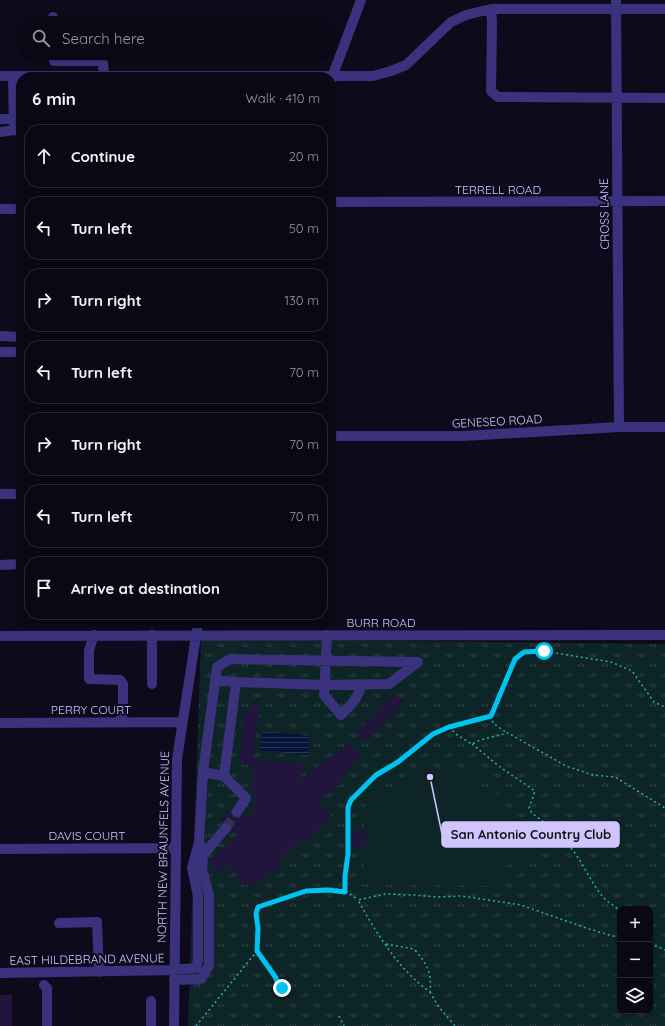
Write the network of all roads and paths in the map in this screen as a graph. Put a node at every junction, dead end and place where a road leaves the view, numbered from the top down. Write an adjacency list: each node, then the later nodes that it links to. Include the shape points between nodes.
1 (361, 0): 9 (street)
2 (616, 5): 3 (street); 4 (street); 13 (street, CROSS LANE)
3 (665, 9)
4 (491, 10): 12 (street, via 466,15 451,22 411,61 391,71 373,76); 13 (street, via 492,91 498,97)
5 (54, 60): 7 (street)
6 (89, 60): 8 (street, via 101,61)
7 (54, 72)
8 (104, 72)
9 (334, 72)
10 (0, 76): 11 (street)
11 (13, 76): 16 (street)
12 (336, 78)
13 (616, 97): 14 (street); 18 (street, CROSS LANE)
14 (665, 98)
15 (0, 119): 16 (street)
16 (16, 127): 17 (street)
17 (0, 132)
18 (618, 201): 19 (street, TERRELL ROAD); 20 (street, TERRELL ROAD); 27 (street, CROSS LANE)
19 (665, 201)
20 (336, 202)
21 (0, 209): 22 (street)
22 (16, 209)
23 (0, 336): 24 (street); 25 (street)
24 (16, 337)
25 (0, 352): 26 (street)
26 (16, 352)
27 (619, 427): 28 (street, GENESEO ROAD); 29 (street, GENESEO ROAD, via 463,436)
28 (665, 427)
29 (336, 436)
30 (0, 494): 31 (street)
31 (16, 494)
32 (16, 564): 33 (street)
33 (0, 565)
34 (197, 628): 37 (street, NORTH NEW BRAUNFELS AVENUE)
35 (94, 635): 36 (street, BURR ROAD); 40 (street, BURR ROAD); 49 (street, via 89,650 89,679 120,680 124,684)
36 (152, 635): 37 (street, BURR ROAD); 44 (street)
37 (196, 635): 38 (street, BURR ROAD); 50 (street, NORTH NEW BRAUNFELS AVENUE)
38 (327, 635): 39 (street, BURR ROAD); 41 (street)
39 (665, 635)
40 (0, 636)
41 (325, 662): 42 (street, via 230,659 217,667); 45 (street); 46 (street, via 418,662 389,684)
42 (215, 680): 43 (street); 55 (street)
43 (236, 682): 45 (street); 56 (street)
44 (152, 684)
45 (324, 685): 46 (street); 46 (street, via 324,695 341,715 353,704 360,693)
46 (361, 685)
47 (665, 707): 48 (path, via 654,702 632,672 611,662 544,651 524,652 515,659)
48 (491, 716): 52 (path); 53 (path, via 493,723)
49 (120, 722): 50 (street, PERRY COURT); 51 (street, PERRY COURT)
50 (182, 722): 61 (street, NORTH NEW BRAUNFELS AVENUE, via 175,784)
51 (0, 723)
52 (449, 727): 54 (path); 64 (path, via 433,734 398,762 376,775 351,800 348,807)
53 (508, 733): 54 (path); 57 (path, via 566,766 615,777)
54 (472, 744): 66 (path, via 500,768 535,791 529,808 532,813 561,836 606,900)
55 (203, 772): 56 (street); 60 (street)
56 (224, 776): 58 (street, via 246,798)
57 (665, 808)
58 (237, 812)
59 (226, 828): 63 (street)
60 (199, 842): 63 (street); 73 (street, via 192,868 198,896 198,960)
61 (175, 848): 62 (street, DAVIS COURT); 77 (street, NORTH NEW BRAUNFELS AVENUE)
62 (0, 849)
63 (203, 855): 73 (street, via 202,870 208,895 209,966)
64 (345, 892): 65 (path); 72 (path, via 306,891 258,907)
65 (358, 900): 68 (path, via 385,894 461,896 521,905); 69 (path)
66 (617, 908)
67 (59, 923): 74 (street, via 97,922)
68 (617, 937)
69 (386, 944): 79 (path, via 421,986); 79 (path, via 414,949 427,964 431,982)
70 (653, 945): 71 (path)
71 (665, 950)
72 (257, 951): 78 (path); 85 (path)
73 (202, 968): 77 (street, EAST HILDEBRAND AVENUE)
74 (98, 972): 75 (street, EAST HILDEBRAND AVENUE); 77 (street, EAST HILDEBRAND AVENUE)
75 (46, 973): 76 (street, EAST HILDEBRAND AVENUE); 82 (street, via 44,985 47,988)
76 (0, 974)
77 (174, 975): 84 (street, NORTH NEW BRAUNFELS AVENUE)
78 (276, 978): 78 (path, via 278,988 282,988 285,983)
79 (430, 992): 87 (path)
80 (151, 1001): 83 (street)
81 (339, 1016): 86 (path)
82 (47, 1026)
83 (151, 1026)
84 (174, 1026)
85 (196, 1026)
86 (344, 1026)
87 (455, 1026)

